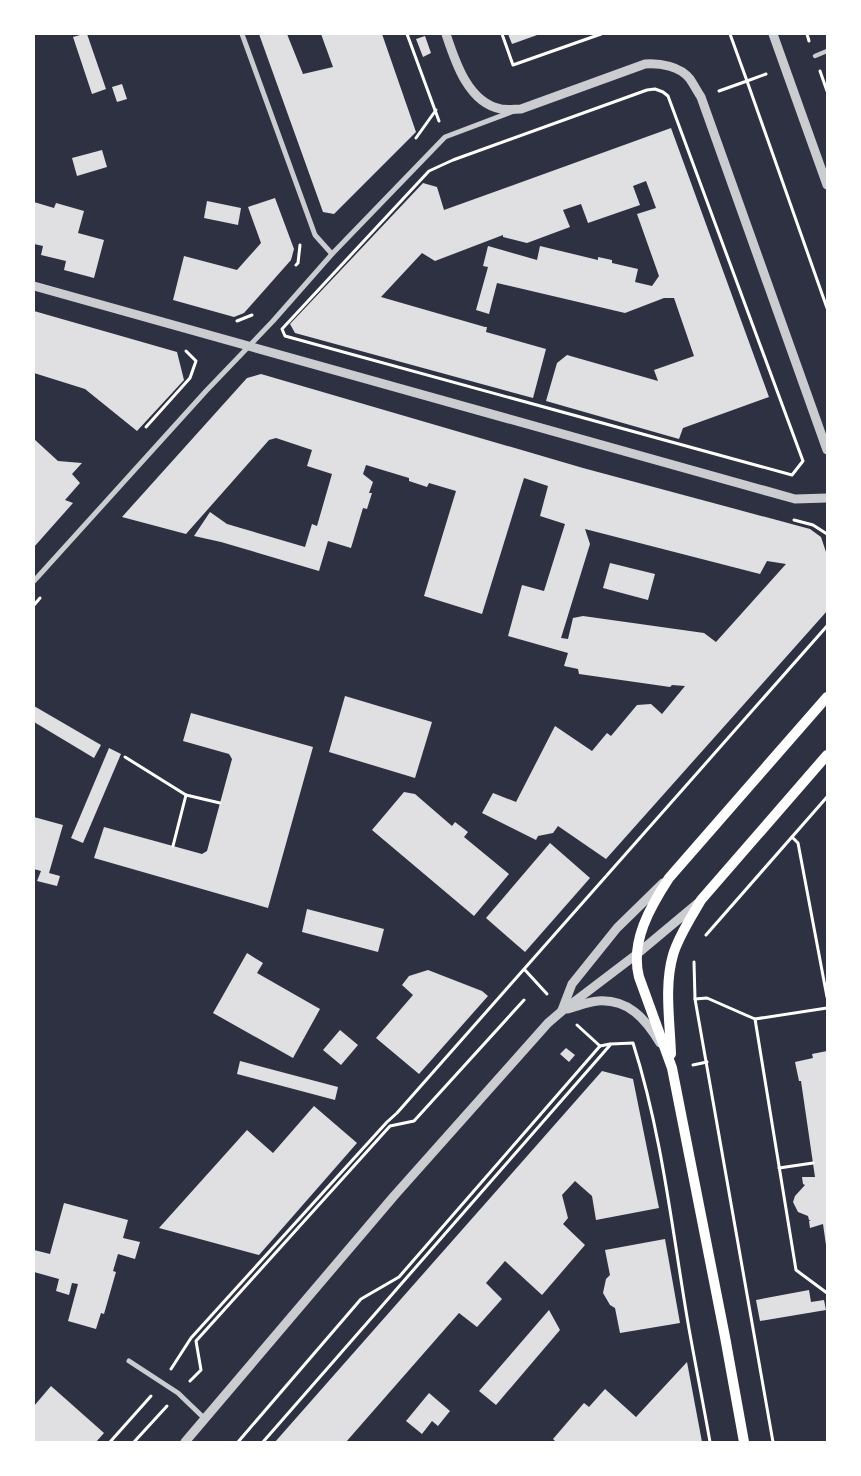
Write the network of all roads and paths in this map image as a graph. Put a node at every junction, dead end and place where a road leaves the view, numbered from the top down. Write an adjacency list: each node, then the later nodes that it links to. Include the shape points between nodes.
1 (242, 34): 17 (street, via 315,235)
2 (408, 34): 14 (path, via 436,110)
3 (446, 34): 13 (street, via 458,68 481,99 500,108)
4 (502, 34): 5 (path, via 513,65)
5 (601, 34)
6 (730, 34): 11 (path)
7 (773, 34): 15 (street)
8 (827, 51): 9 (street)
9 (815, 56)
10 (774, 71): 11 (path)
11 (747, 80): 12 (path); 20 (path)
12 (716, 92)
13 (521, 109): 17 (street, via 445,137); 26 (street, via 645,64 660,63 689,78 701,97)
14 (416, 139)
15 (827, 185)
16 (297, 236): 18 (path, via 300,246 298,263)
17 (332, 254): 23 (street)
18 (292, 269)
19 (34, 286): 23 (street)
20 (827, 308)
21 (254, 312): 22 (path)
22 (234, 322)
23 (248, 346): 28 (street, via 795,499); 31 (street)
24 (177, 348): 25 (path, via 186,351 196,362 190,378)
25 (144, 429)
26 (827, 450)
27 (803, 460): 27 (path, via 668,96 663,92 647,90 453,160 429,172 282,329 285,336 792,475)
28 (827, 498)
29 (787, 518): 30 (path, via 813,525)
30 (827, 534)
31 (34, 581)
32 (46, 592): 33 (path)
33 (34, 605)
34 (827, 626): 60 (path, via 397,1113 191,1338)
35 (827, 697): 43 (main road)
36 (827, 755): 44 (main road)
37 (125, 757): 38 (path)
38 (186, 795): 40 (path); 42 (path)
39 (827, 797): 41 (path)
40 (220, 803)
41 (792, 837): 45 (path); 48 (path, via 798,843)
42 (173, 846)
43 (669, 878): 46 (main road, via 644,923); 52 (street, via 618,928 572,984)
44 (702, 900): 46 (street); 55 (main road, via 674,953 668,977)
45 (705, 937)
46 (637, 954): 52 (street); 55 (main road, via 639,977)
47 (694, 956): 49 (path)
48 (827, 997)
49 (695, 999): 53 (path, via 707,998); 70 (path)
50 (524, 1000): 61 (path, via 414,1121 390,1126 196,1341 200,1370)
51 (827, 1008): 53 (path)
52 (562, 1011): 55 (street, via 596,1001 627,1005 650,1026); 62 (street, via 394,1196)
53 (755, 1019): 57 (path)
54 (600, 1046): 66 (path, via 399,1277 361,1299)
55 (671, 1062): 69 (main road)
56 (813, 1163): 57 (path)
57 (779, 1168): 58 (path, via 796,1270)
58 (827, 1293)
59 (129, 1361): 60 (street)
60 (163, 1382): 61 (street); 63 (path)
61 (178, 1393): 62 (street); 64 (path)
62 (205, 1419): 65 (street)
63 (110, 1442)
64 (134, 1442)
65 (184, 1442)
66 (238, 1442)
67 (263, 1442): 68 (path, via 611,1044 633,1043 643,1074 671,1215)
68 (710, 1442)
69 (744, 1442)
70 (773, 1442)

